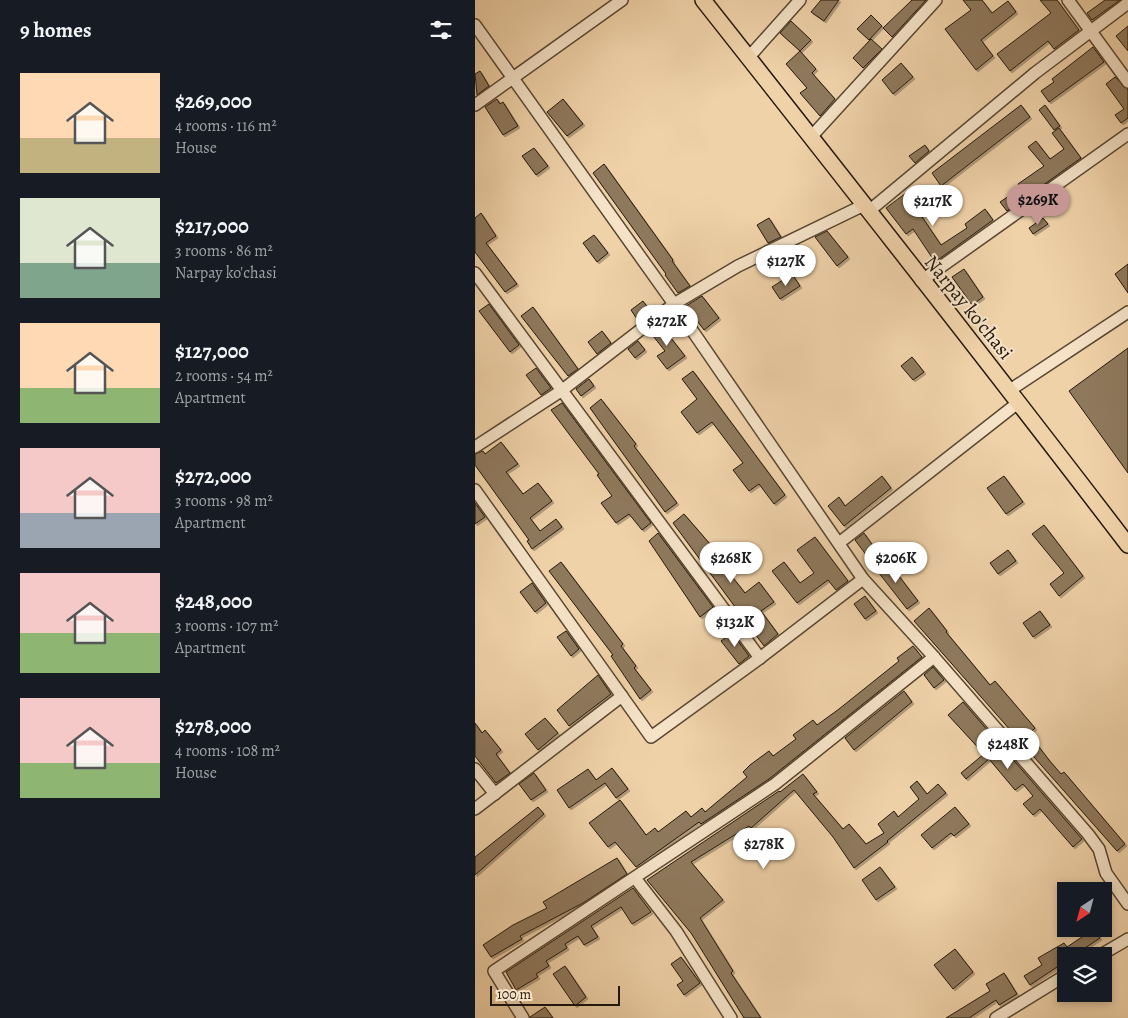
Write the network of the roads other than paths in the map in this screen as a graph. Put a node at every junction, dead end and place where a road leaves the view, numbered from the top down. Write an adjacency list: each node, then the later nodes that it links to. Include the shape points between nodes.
1 (622, 0): 10 (street)
2 (703, 0): 9 (main road, Narpay ko'chasi)
3 (800, 0): 9 (street)
4 (936, 0): 14 (street)
5 (1068, 0): 8 (street)
6 (1128, 3): 8 (street)
7 (475, 25): 10 (street)
8 (1091, 31): 11 (street); 15 (street)
9 (748, 58): 14 (main road, Narpay ko'chasi)
10 (512, 79): 12 (street); 18 (street)
11 (1128, 82)
12 (475, 104)
13 (1128, 134): 17 (street)
14 (811, 137): 15 (main road, Narpay ko'chasi)
15 (867, 208): 17 (main road, Narpay ko'chasi); 18 (street, via 738,266)
16 (475, 273): 21 (street)
17 (921, 281): 20 (main road, Narpay ko'chasi)
18 (674, 304): 21 (street); 25 (street)
19 (1128, 312): 20 (street)
20 (1010, 390): 22 (main road, Narpay ko'chasi)
21 (561, 391): 23 (street); 29 (street)
22 (1019, 402): 25 (street); 26 (main road, Narpay ko'chasi)
23 (475, 447)
24 (475, 490): 30 (street)
25 (839, 543): 27 (street)
26 (1128, 545)
27 (863, 580): 28 (street); 29 (street)
28 (934, 657): 34 (street, via 775,784); 35 (street, via 1089,834 1099,850 1106,873)
29 (760, 658): 30 (street, via 651,738)
30 (622, 696): 32 (street)
31 (475, 768): 32 (street)
32 (495, 794): 33 (street)
33 (475, 809)
34 (635, 878): 39 (street, via 494,972); 40 (street, via 676,931)
35 (1128, 904)
36 (1128, 939): 37 (street)
37 (1112, 948)
38 (1057, 981): 41 (street)
39 (523, 1018)
40 (731, 1018)
41 (996, 1018)

